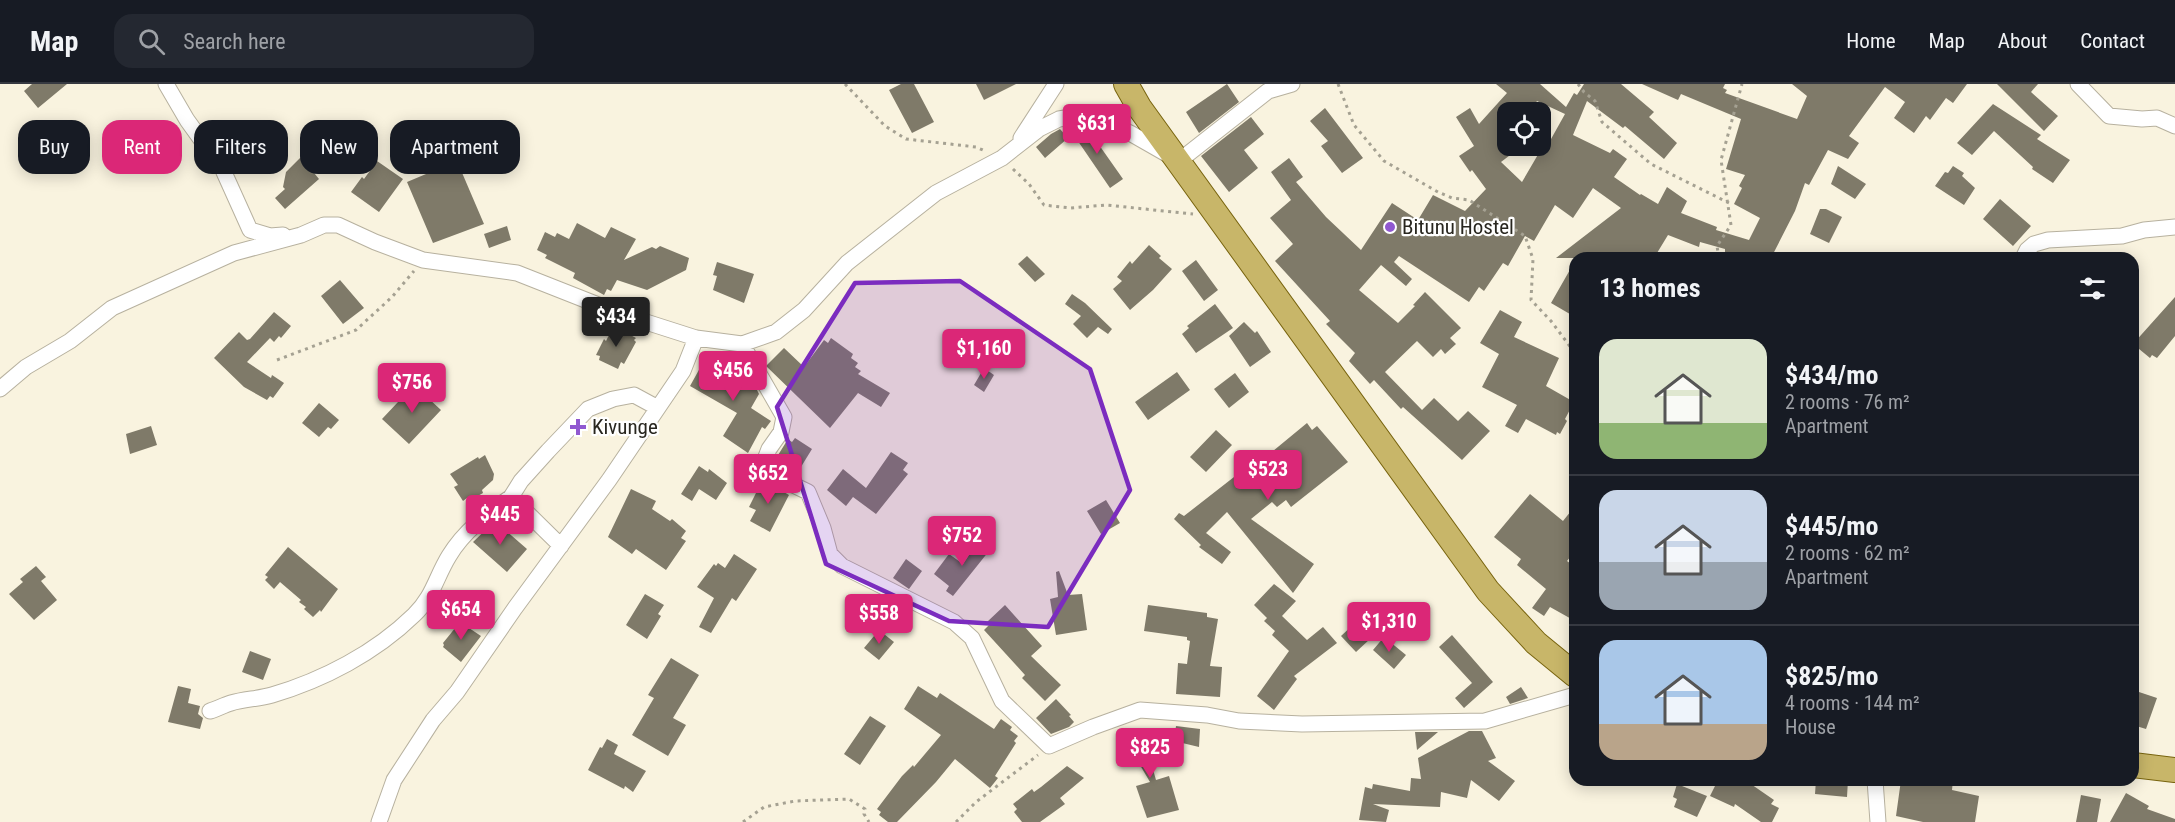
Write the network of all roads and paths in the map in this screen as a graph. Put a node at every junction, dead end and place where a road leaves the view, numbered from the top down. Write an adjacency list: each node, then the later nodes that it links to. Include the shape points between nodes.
1 (166, 84): 16 (street, via 223,170 250,230 270,236)
2 (845, 84): 11 (path, via 885,126 906,139 976,147)
3 (1056, 84): 11 (street, via 1022,137)
4 (1126, 84): 12 (main road)
5 (1292, 84): 12 (street, via 1268,91)
6 (1338, 84): 22 (path, via 1354,125 1383,161 1438,192 1469,200 1525,236 1533,259 1531,300)
7 (1578, 84): 13 (path, via 1595,101 1602,122 1651,164)
8 (1742, 84): 13 (path, via 1721,160)
9 (2078, 84): 10 (street, via 2109,116 2157,118)
10 (2175, 126)
11 (1002, 158): 12 (street, via 1039,129 1089,114); 14 (path, via 1044,205 1106,205); 21 (street, via 936,193 847,263 804,310 776,332)
12 (1179, 161): 14 (main road)
13 (1729, 203): 17 (path, via 1731,225 1717,246)
14 (1219, 217): 28 (main road, via 1488,591 1536,644)
15 (2175, 227): 18 (street, via 2122,236 2048,240 2034,244)
16 (301, 235): 19 (street, via 324,225 338,225); 24 (street, via 234,253 112,308)
17 (1718, 252)
18 (2026, 252)
19 (423, 260): 20 (street, via 517,273 621,314); 23 (path, via 392,297 356,330)
20 (696, 338): 21 (street); 25 (street, via 683,371)
21 (742, 345): 31 (street, via 784,417 782,432 764,462 779,477 808,492 824,528 830,554 842,566 954,622 972,638 1002,701)
22 (1569, 345)
23 (277, 360)
24 (0, 389)
25 (658, 408): 26 (street, via 634,395 588,409 541,458); 27 (street)
26 (511, 497): 27 (street); 30 (street, via 468,531 448,557 430,597 380,643 304,685)
27 (561, 546): 35 (street, via 433,720 394,780)
28 (1569, 670)
29 (1569, 697): 31 (street, via 1485,721 1239,722 1207,715 1140,710)
30 (210, 711)
31 (1049, 746): 38 (path)
32 (2139, 766): 33 (main road)
33 (2175, 770)
34 (1875, 786): 39 (street)
35 (379, 822)
36 (743, 822): 37 (path, via 764,807 795,801 849,799 865,809)
37 (869, 822)
38 (956, 822)
39 (1878, 822)

